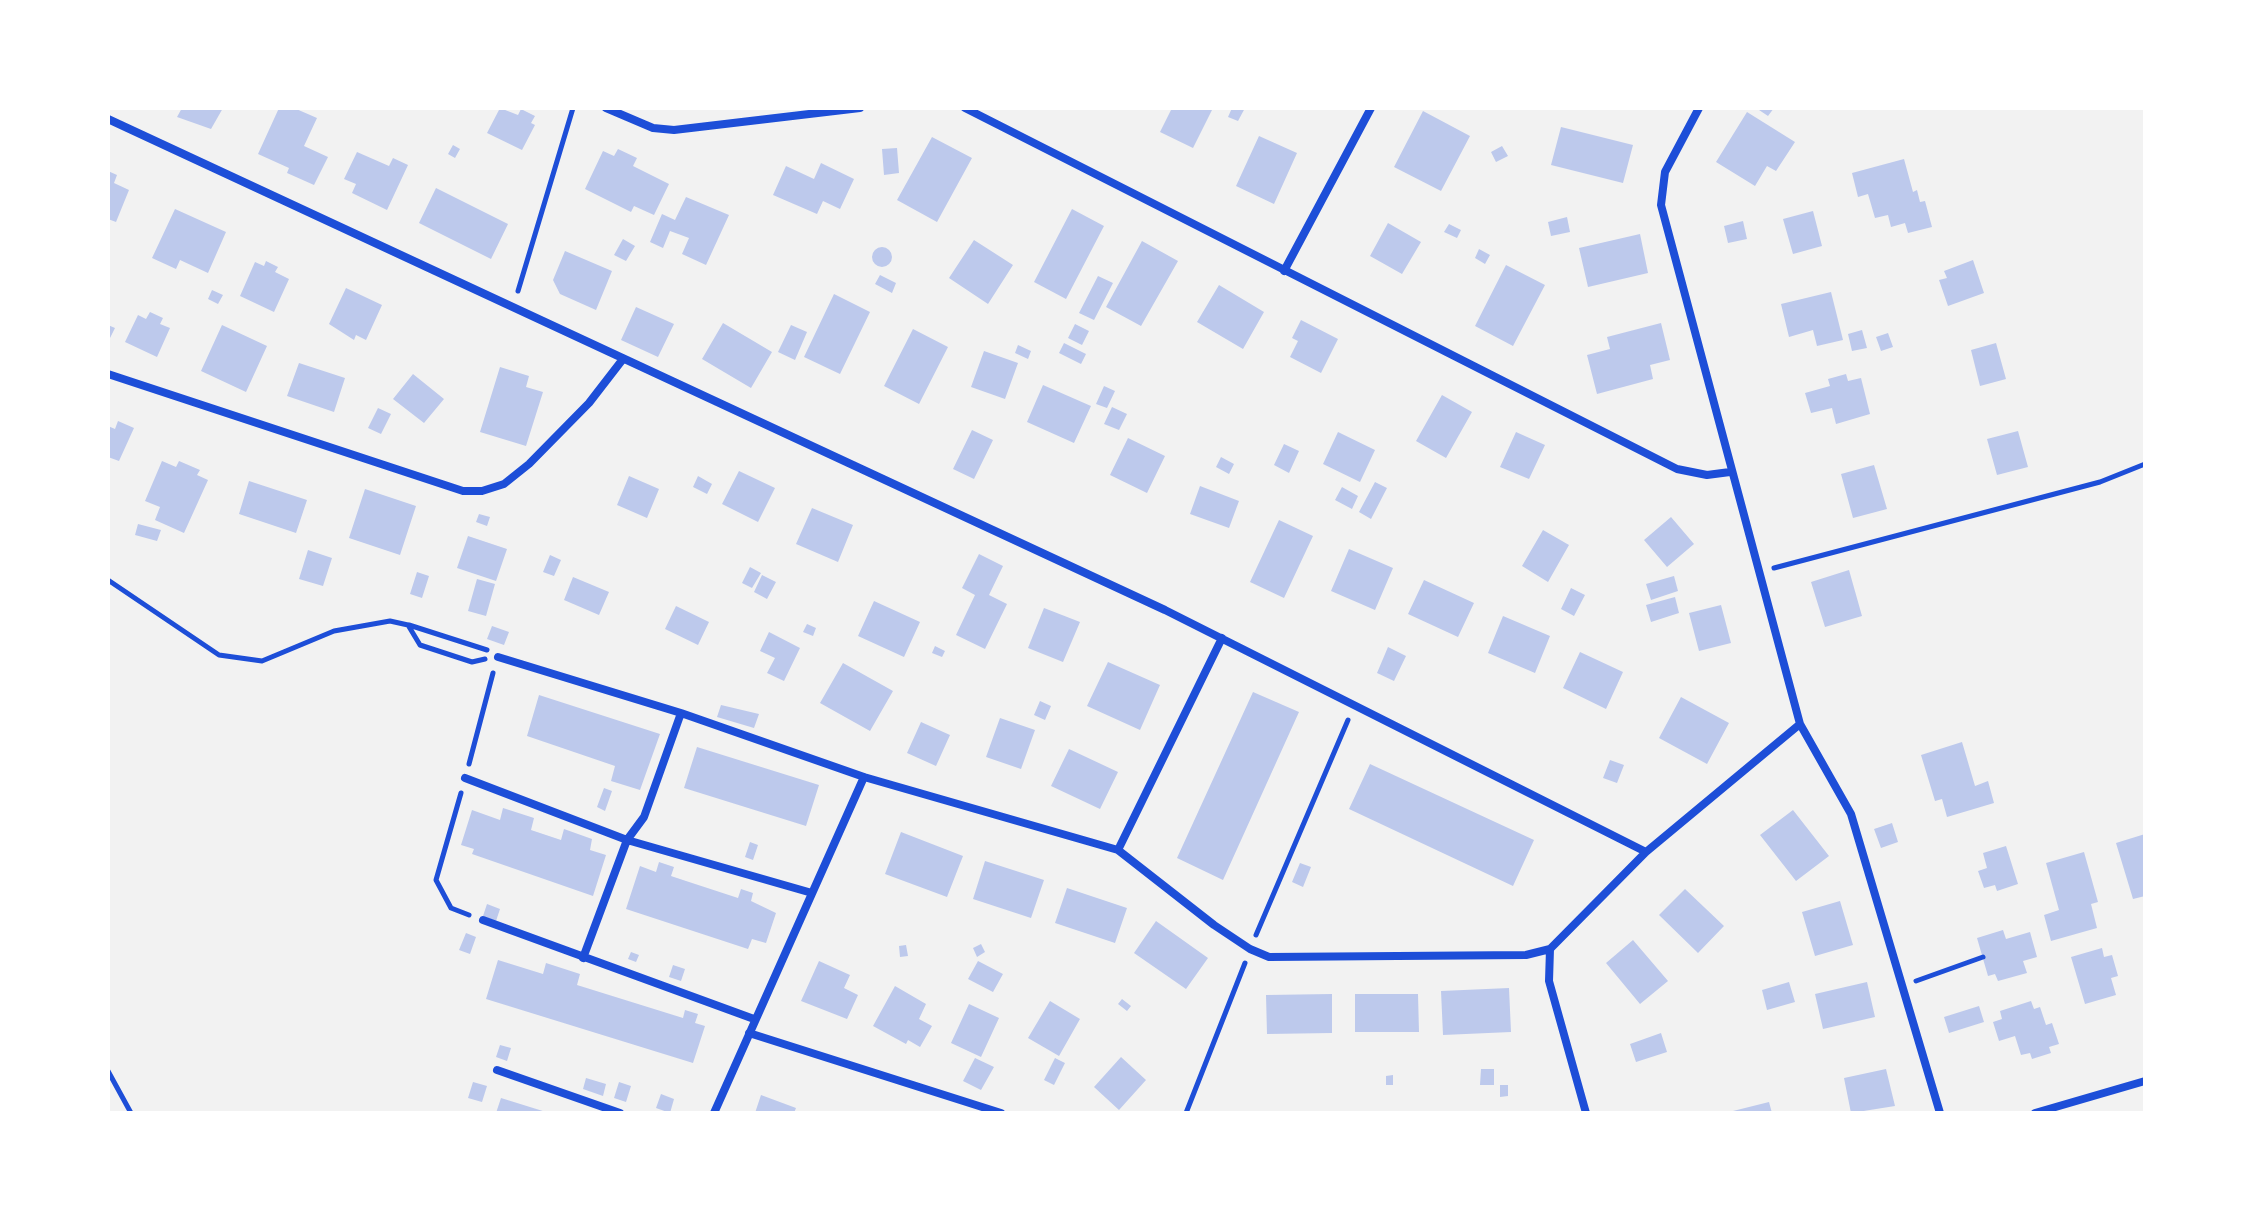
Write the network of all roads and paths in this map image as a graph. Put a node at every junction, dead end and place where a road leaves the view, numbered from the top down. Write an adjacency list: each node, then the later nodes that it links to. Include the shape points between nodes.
1 (573, 108): 10 (path)
2 (606, 108): 7 (street, via 653,128 674,130)
3 (860, 108): 7 (street)
4 (965, 108): 9 (street)
5 (1371, 108): 9 (street)
6 (1699, 108): 14 (street, via 1665,172 1661,205)
7 (841, 110)
8 (108, 119): 10 (street)
9 (1284, 271): 14 (street, via 1677,469 1707,475)
10 (514, 307): 11 (street)
11 (623, 359): 12 (street, via 589,403 529,464 504,484 482,491 463,491); 18 (street)
12 (108, 374)
13 (2145, 464): 15 (path, via 2100,482)
14 (1730, 472): 15 (street)
15 (1758, 573): 22 (street)
16 (108, 580): 17 (path, via 219,655 262,661 334,631 390,621)
17 (408, 625): 19 (path, via 481,646); 19 (path, via 420,645 472,662)
18 (1222, 638): 20 (street); 26 (street)
19 (498, 657): 21 (street)
20 (1354, 704): 27 (street); 30 (path)
21 (681, 713): 23 (street); 25 (street, via 644,817)
22 (1800, 724): 27 (street); 34 (street, via 1851,814)
23 (864, 777): 26 (street); 28 (street)
24 (465, 778): 25 (street)
25 (627, 840): 28 (street); 33 (street)
26 (1118, 850): 30 (street)
27 (1646, 852): 31 (street)
28 (812, 893): 35 (street)
29 (483, 920): 33 (street)
30 (1250, 949): 31 (street, via 1269,957 1526,955); 44 (path)
31 (1550, 949): 45 (street, via 1549,981)
32 (1983, 957): 34 (path)
33 (583, 958): 35 (street)
34 (1900, 986): 46 (street)
35 (754, 1019): 36 (street)
36 (749, 1033): 42 (street); 43 (street)
37 (497, 1070): 41 (street)
38 (108, 1071): 40 (path)
39 (2145, 1081): 47 (street)
40 (131, 1113)
41 (620, 1113)
42 (714, 1113)
43 (1001, 1113)
44 (1186, 1113)
45 (1586, 1113)
46 (1940, 1113)
47 (2035, 1113)

